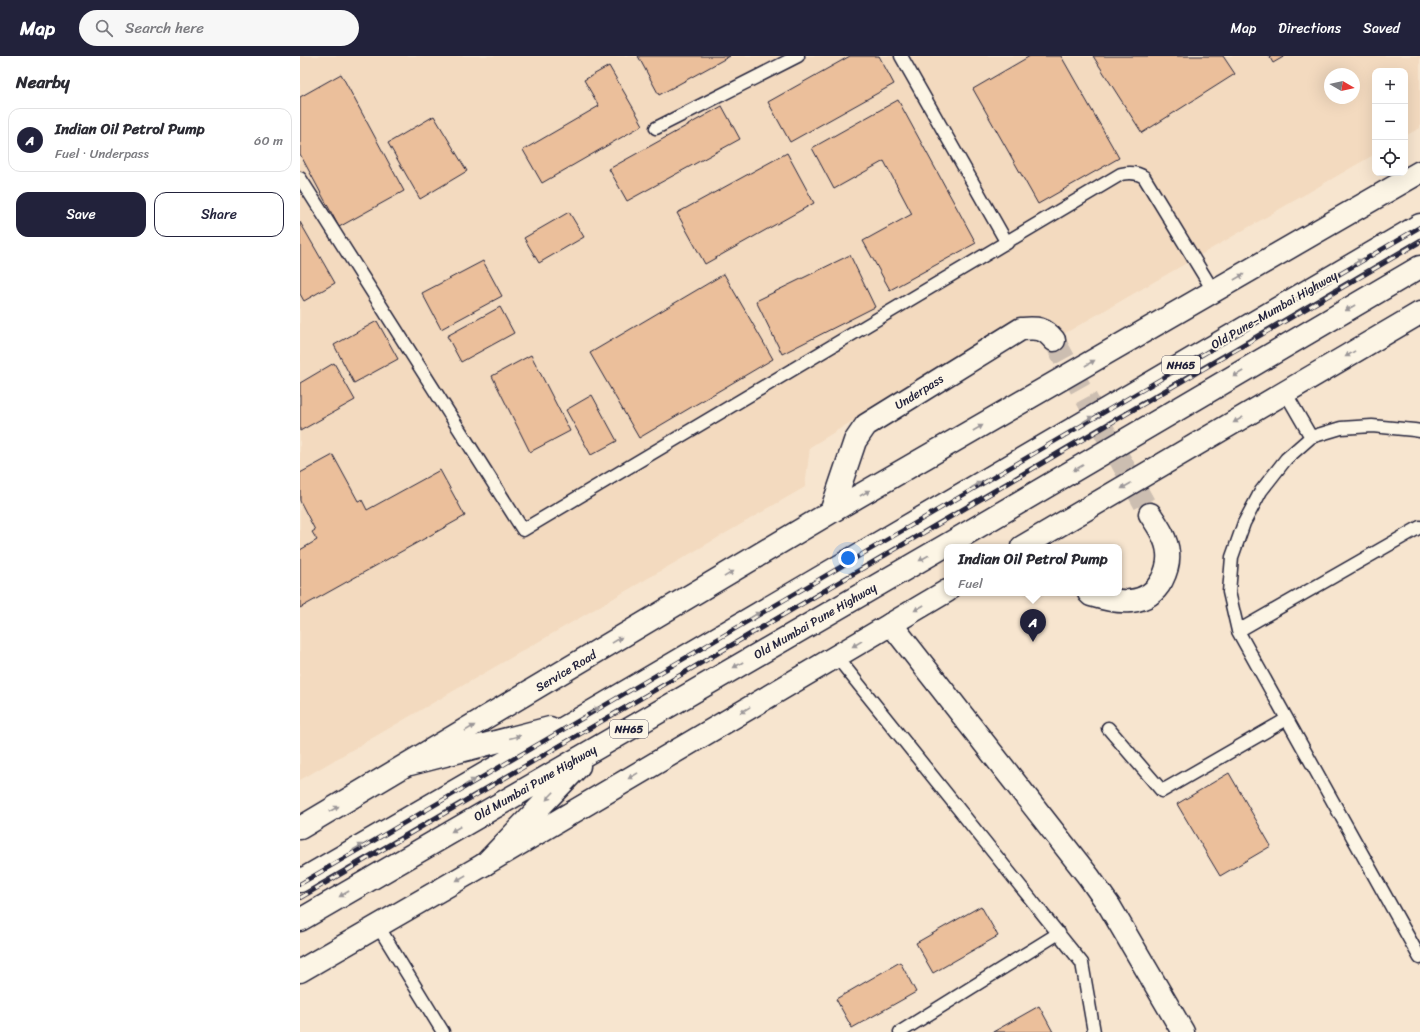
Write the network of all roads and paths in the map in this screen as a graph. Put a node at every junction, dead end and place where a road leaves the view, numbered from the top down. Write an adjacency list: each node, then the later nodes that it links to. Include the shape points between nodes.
1 (798, 56): 3 (lane)
2 (901, 56): 7 (lane)
3 (656, 128)
4 (1420, 172): 9 (main road, Service Road, one-way to 4)
5 (300, 178): 7 (lane, via 523,530)
6 (1420, 225): 28 (main road, Old Pune–Mumbai Highway / NH65, one-way to 6)
7 (1007, 243): 9 (lane, via 1122,174 1139,174 1144,177)
8 (1420, 267): 19 (main road, Old Mumbai Pune Highway / NH65, one-way to 19)
9 (1214, 292): 15 (main road, Service Road, one-way to 9)
10 (1420, 313): 12 (main road, one-way to 12)
11 (1054, 340): 15 (main road, Underpass, via 1046,331 1036,328 1021,330 866,425 855,441)
12 (1285, 392): 14 (lane); 18 (main road, one-way to 18)
13 (1420, 432): 14 (lane, via 1372,426 1341,428)
14 (1311, 437): 25 (lane, via 1286,459 1261,491 1244,523 1232,557 1229,592)
15 (831, 512): 31 (main road, Service Road, one-way to 15)
16 (1150, 514): 23 (main road, via 1163,534 1168,553 1166,573 1158,588 1143,598 1128,602 1110,601)
17 (1420, 527): 25 (lane)
18 (1055, 539): 20 (main road)
19 (948, 544)
20 (1034, 544)
21 (944, 547): 30 (main road, Old Mumbai Pune Highway / NH65, one-way to 30)
22 (944, 593): 24 (main road, one-way to 24)
23 (1098, 596)
24 (891, 624): 26 (main road, one-way to 26); 43 (main road, via 1089,877)
25 (1238, 631): 27 (lane)
26 (836, 656): 33 (main road, one-way to 33); 37 (lane)
27 (1287, 719): 29 (lane, via 1162,791); 38 (lane)
28 (576, 721): 31 (main road, one-way to 28); 34 (main road, NH65, one-way to 28)
29 (1108, 728)
30 (596, 748): 33 (main road, one-way to 33); 35 (main road, Old Mumbai Pune Highway / NH65, one-way to 35)
31 (410, 764): 32 (main road, Service Road, one-way to 31)
32 (300, 828)
33 (485, 864): 36 (main road, one-way to 36)
34 (300, 881)
35 (300, 920)
36 (378, 926): 39 (main road); 40 (lane)
37 (1059, 933): 41 (lane); 42 (lane, via 1082,963)
38 (1420, 958)
39 (300, 971)
40 (443, 1032)
41 (900, 1032)
42 (1094, 1032)
43 (1183, 1032)

